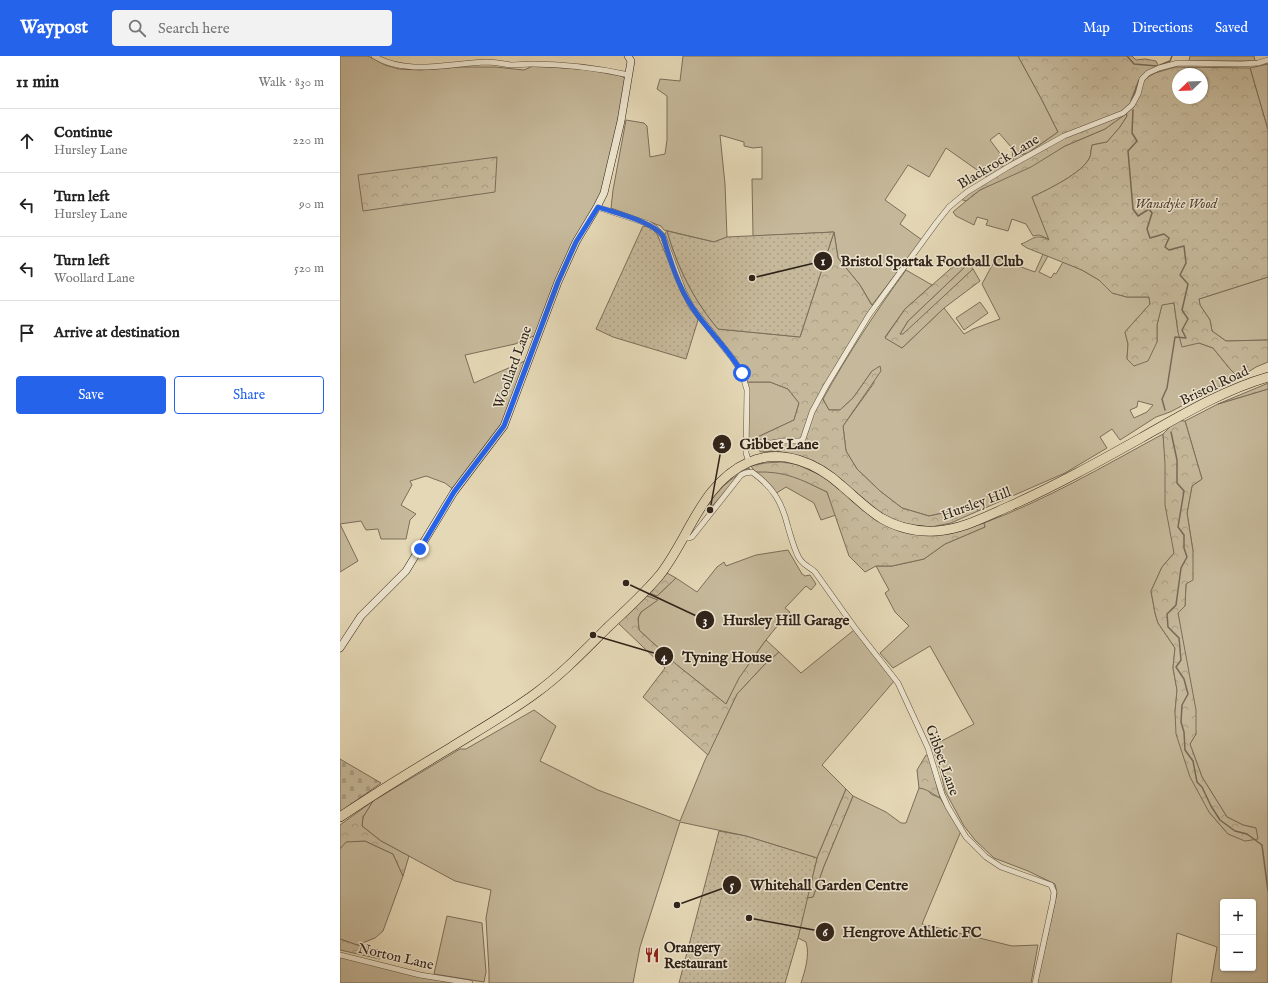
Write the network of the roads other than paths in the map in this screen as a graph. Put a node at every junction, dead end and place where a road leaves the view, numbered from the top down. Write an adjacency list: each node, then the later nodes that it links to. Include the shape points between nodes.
1 (374, 56): 4 (street, via 390,64 419,67 489,62 581,67)
2 (630, 58): 4 (street, Woollard Lane)
3 (1268, 60): 8 (street, Blackrock Lane, via 1241,64 1178,63 1159,68 1142,79 1132,105 1123,113 1064,136 967,192 949,207 937,222 869,316 812,412 803,439 771,443)
4 (629, 75): 5 (street, Woollard Lane, via 610,172)
5 (598, 207): 8 (street, via 649,224 663,236 691,306 742,373 746,390); 11 (street, Woollard Lane, via 576,242 558,282 504,426 454,492 406,571 361,616)
6 (1268, 376): 7 (highway, Bristol Road, via 1221,394)
7 (1173, 420): 9 (highway, Hursley Hill, via 1050,487 986,516 942,530 911,530 886,521 833,478 804,462 775,457)
8 (747, 442): 9 (street, via 746,453)
9 (749, 462): 10 (highway, Hursley Hill, via 732,472 714,489)
10 (683, 538): 12 (highway, via 663,570 646,590 585,650 536,693); 15 (street, Gibbet Lane, via 692,537 745,473 752,472 772,491 779,500 800,558 815,572 898,683 928,748 942,794 966,837 986,857 1002,867 1051,885 1054,892 1053,900)
11 (340, 648)
12 (340, 817)
13 (340, 955): 14 (street, Norton Lane, via 420,975)
14 (470, 983)
15 (1035, 983)

